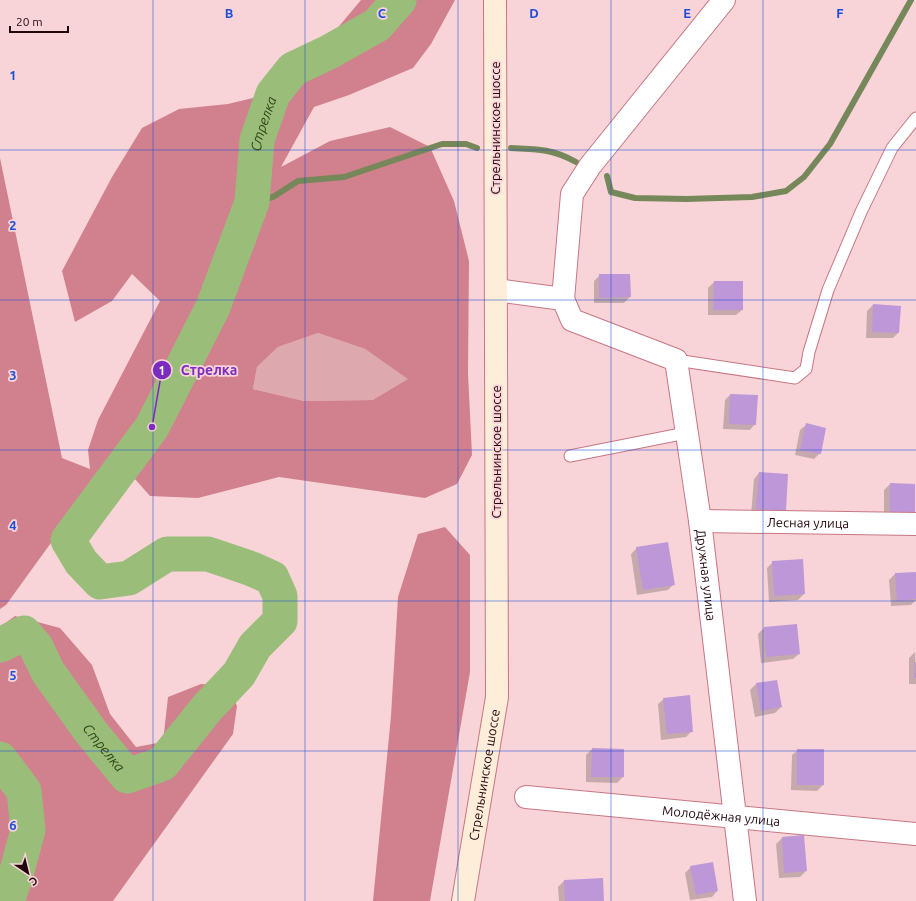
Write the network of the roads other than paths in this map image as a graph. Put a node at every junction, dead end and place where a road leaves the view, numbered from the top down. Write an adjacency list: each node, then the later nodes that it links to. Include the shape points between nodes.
1 (495, 0): 4 (main road, Стрельнинское шоссе)
2 (724, 0): 5 (street, via 590,166 572,194)
3 (916, 118): 6 (lane, via 892,148 861,212 828,290 806,369 795,378)
4 (496, 290): 5 (street); 14 (main road, Стрельнинское шоссе, via 497,697)
5 (563, 299): 6 (street, via 572,320)
6 (676, 360): 7 (street, Дружная улица)
7 (686, 433): 8 (lane); 9 (street, Дружная улица)
8 (570, 456)
9 (700, 521): 10 (street, Лесная улица); 12 (street, Дружная улица)
10 (916, 524)
11 (526, 797): 12 (street, Молодёжная улица)
12 (734, 816): 13 (street, Молодёжная улица); 15 (street, Дружная улица)
13 (916, 834)
14 (462, 901)
15 (744, 901)

